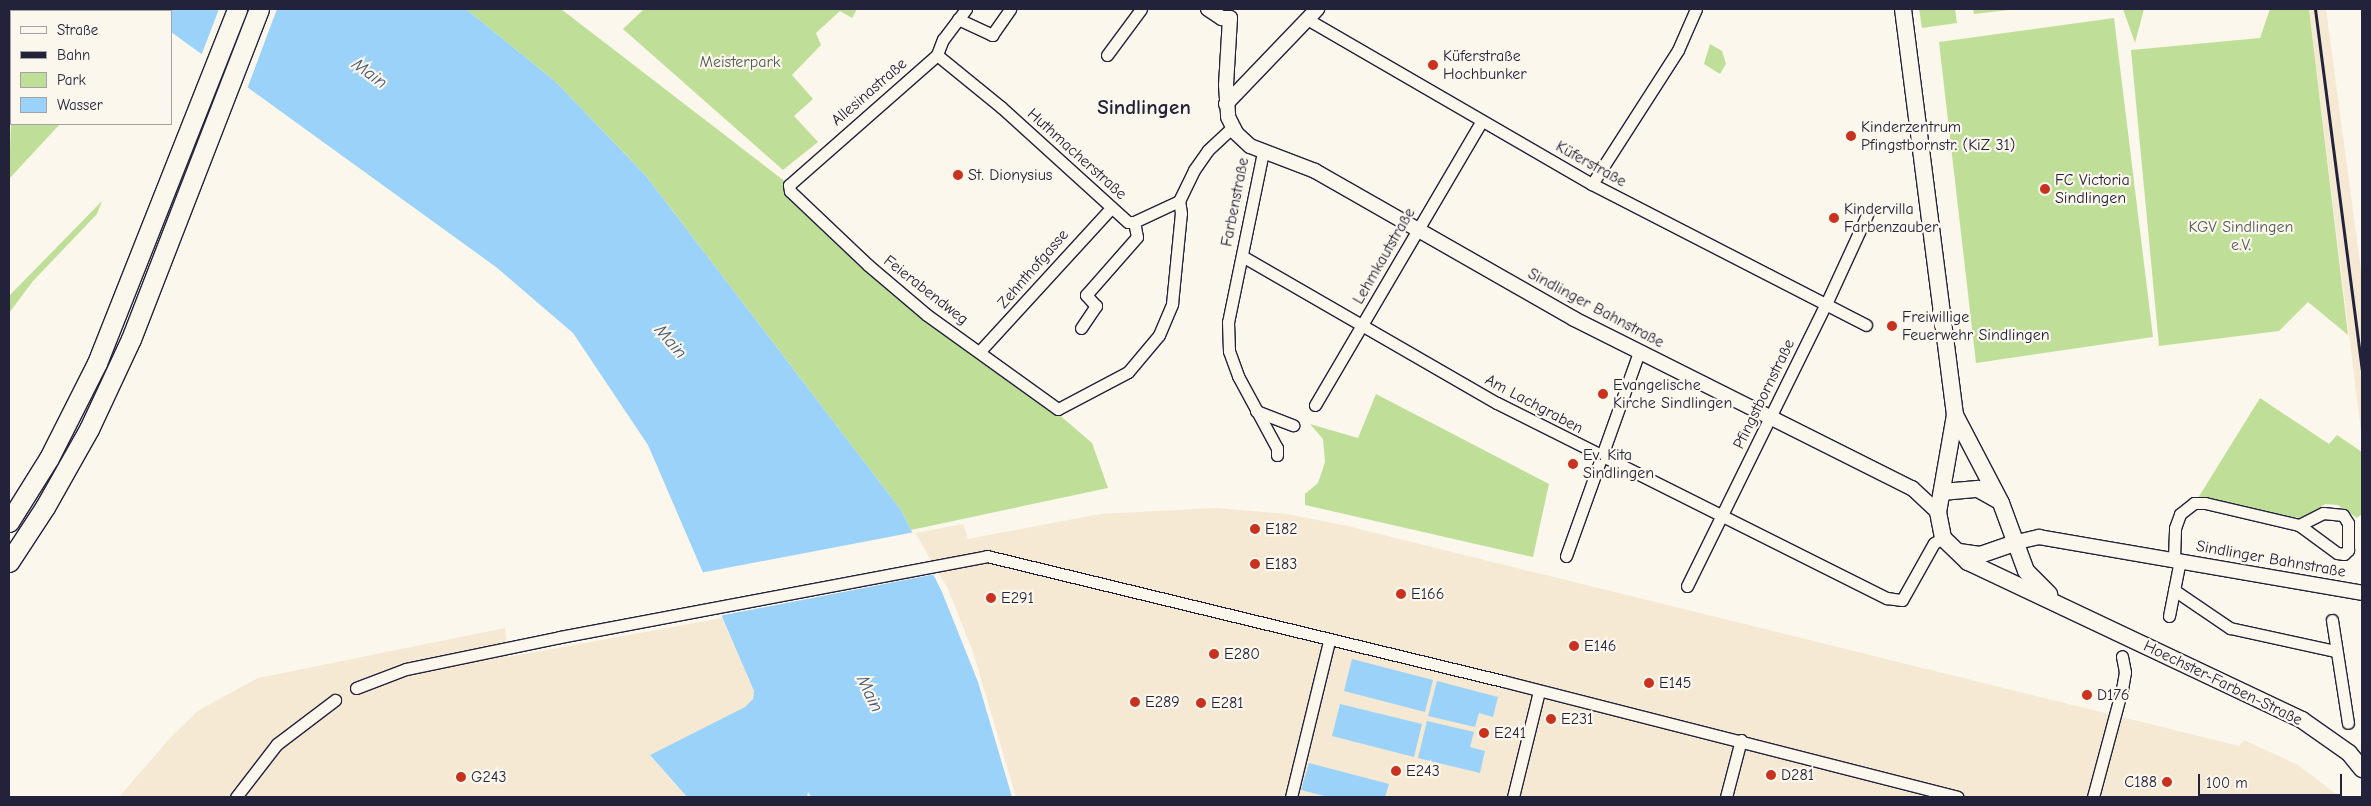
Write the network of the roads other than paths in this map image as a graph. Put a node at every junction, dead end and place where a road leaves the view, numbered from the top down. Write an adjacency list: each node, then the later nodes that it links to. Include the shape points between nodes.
1 (237, 9): 46 (highway, via 97,363 49,458)
2 (259, 9): 54 (highway, via 132,339 89,428 45,507)
3 (966, 9): 11 (street, Allesinastraße)
4 (1010, 9): 11 (street, via 992,35)
5 (1141, 9): 14 (street)
6 (1208, 9): 10 (street, via 1222,18)
7 (1317, 9): 12 (street)
8 (1696, 9): 20 (street, via 1678,50)
9 (1904, 9): 35 (main road, Hoechster-Farben-Straße)
10 (1230, 14): 15 (street)
11 (958, 19): 13 (street, Allesinastraße)
12 (1307, 19): 15 (street); 16 (street, Küferstraße)
13 (937, 55): 19 (street, Allesinastraße); 22 (street, Huthmacherstraße, via 1055,154)
14 (1107, 55)
15 (1226, 104): 17 (street)
16 (1481, 122): 20 (street, Küferstraße); 25 (street, Lehmkautstraße)
17 (1232, 128): 18 (street, Farbenstraße, via 1245,142); 21 (street, via 1203,156)
18 (1263, 152): 25 (street, Sindlinger Bahnstraße, via 1308,167); 26 (street, Farbenstraße)
19 (790, 183): 31 (street, Feierabendweg, via 790,191 868,265 926,315)
20 (1592, 184): 27 (street, Küferstraße)
21 (1179, 202): 24 (street, Huthmacherstraße); 31 (street, Feierabendweg, via 1172,304 1158,335 1128,372 1058,409)
22 (1111, 208): 24 (street, Huthmacherstraße); 31 (street, Zehnthofgasse)
23 (1867, 215): 27 (street, Pfingstbornstraße)
24 (1134, 222): 30 (street, via 1137,237 1086,295 1096,306)
25 (1418, 230): 29 (street, Lehmkautstraße); 32 (street, Sindlinger Bahnstraße, via 1574,319)
26 (1242, 256): 29 (street, Am Lachgraben); 34 (street, Farbenstraße, via 1228,322 1229,351)
27 (1826, 304): 28 (street, Küferstraße); 36 (street, Pfingstbornstraße)
28 (1866, 325)
29 (1362, 326): 33 (street, Lehmkautstraße); 39 (street, Am Lachgraben, via 1496,403)
30 (1081, 328)
31 (980, 351)
32 (1639, 352): 36 (street, Sindlinger Bahnstraße); 39 (street)
33 (1315, 405)
34 (1256, 411): 37 (street); 38 (street, Farbenstraße, via 1277,448)
35 (1955, 415): 42 (main road, Hoechster-Farben-Straße); 43 (main road, Hoechster-Farben-Straße)
36 (1770, 417): 41 (street, Sindlinger Bahnstraße); 45 (street, Pfingstbornstraße)
37 (1293, 425)
38 (1277, 455)
39 (1599, 456): 45 (street, Am Lachgraben); 52 (street)
40 (1964, 489): 42 (main road); 43 (main road, via 1986,491); 44 (main road, via 1949,498)
41 (1916, 490): 42 (street, Sindlinger Bahnstraße); 44 (street, Sindlinger Bahnstraße)
42 (1942, 492): 44 (main road, Hoechster-Farben-Straße)
43 (2003, 509): 49 (main road, Hoechster-Farben-Straße); 51 (main road, via 2004,536)
44 (1938, 515): 48 (main road, Hoechster-Farben-Straße)
45 (1722, 516): 48 (street, Am Lachgraben, via 1887,598 1902,600 1934,543); 55 (street, Pfingstbornstraße)
46 (9, 522)
47 (2299, 525): 47 (street, Sindlinger Bahnstraße, via 2337,553 2344,554 2348,550 2348,523 2343,515 2323,512); 53 (street, Sindlinger Bahnstraße, via 2194,503 2180,514 2175,528)
48 (1943, 538): 50 (main road, Hoechster-Farben-Straße)
49 (2017, 542): 51 (main road); 53 (street, Sindlinger Bahnstraße, via 2039,537); 58 (main road, Hoechster-Farben-Straße, via 2030,576 2041,589)
50 (1954, 550): 51 (main road, via 1968,556); 58 (main road, Hoechster-Farben-Straße, via 1968,562)
51 (1988, 553)
52 (1566, 556)
53 (2177, 560): 56 (street); 57 (street, Sindlinger Bahnstraße)
54 (9, 562)
55 (1686, 586)
56 (2174, 590): 59 (street); 62 (street, via 2230,628)
57 (2362, 593)
58 (2073, 611): 69 (main road, Hoechster-Farben-Straße, via 2302,720 2348,753)
59 (2169, 616)
60 (2332, 620): 62 (street)
61 (1329, 641): 64 (street, via 987,556 406,669); 65 (street); 71 (street)
62 (2335, 651): 67 (street)
63 (2122, 656): 75 (street, via 2126,672)
64 (356, 688)
65 (1539, 691): 68 (street); 72 (street)
66 (335, 700): 70 (street, via 277,744)
67 (2348, 723)
68 (1741, 740): 73 (street); 74 (street)
69 (2362, 769)
70 (236, 797)
71 (1290, 797)
72 (1512, 797)
73 (1726, 797)
74 (1956, 797)
75 (2093, 797)

